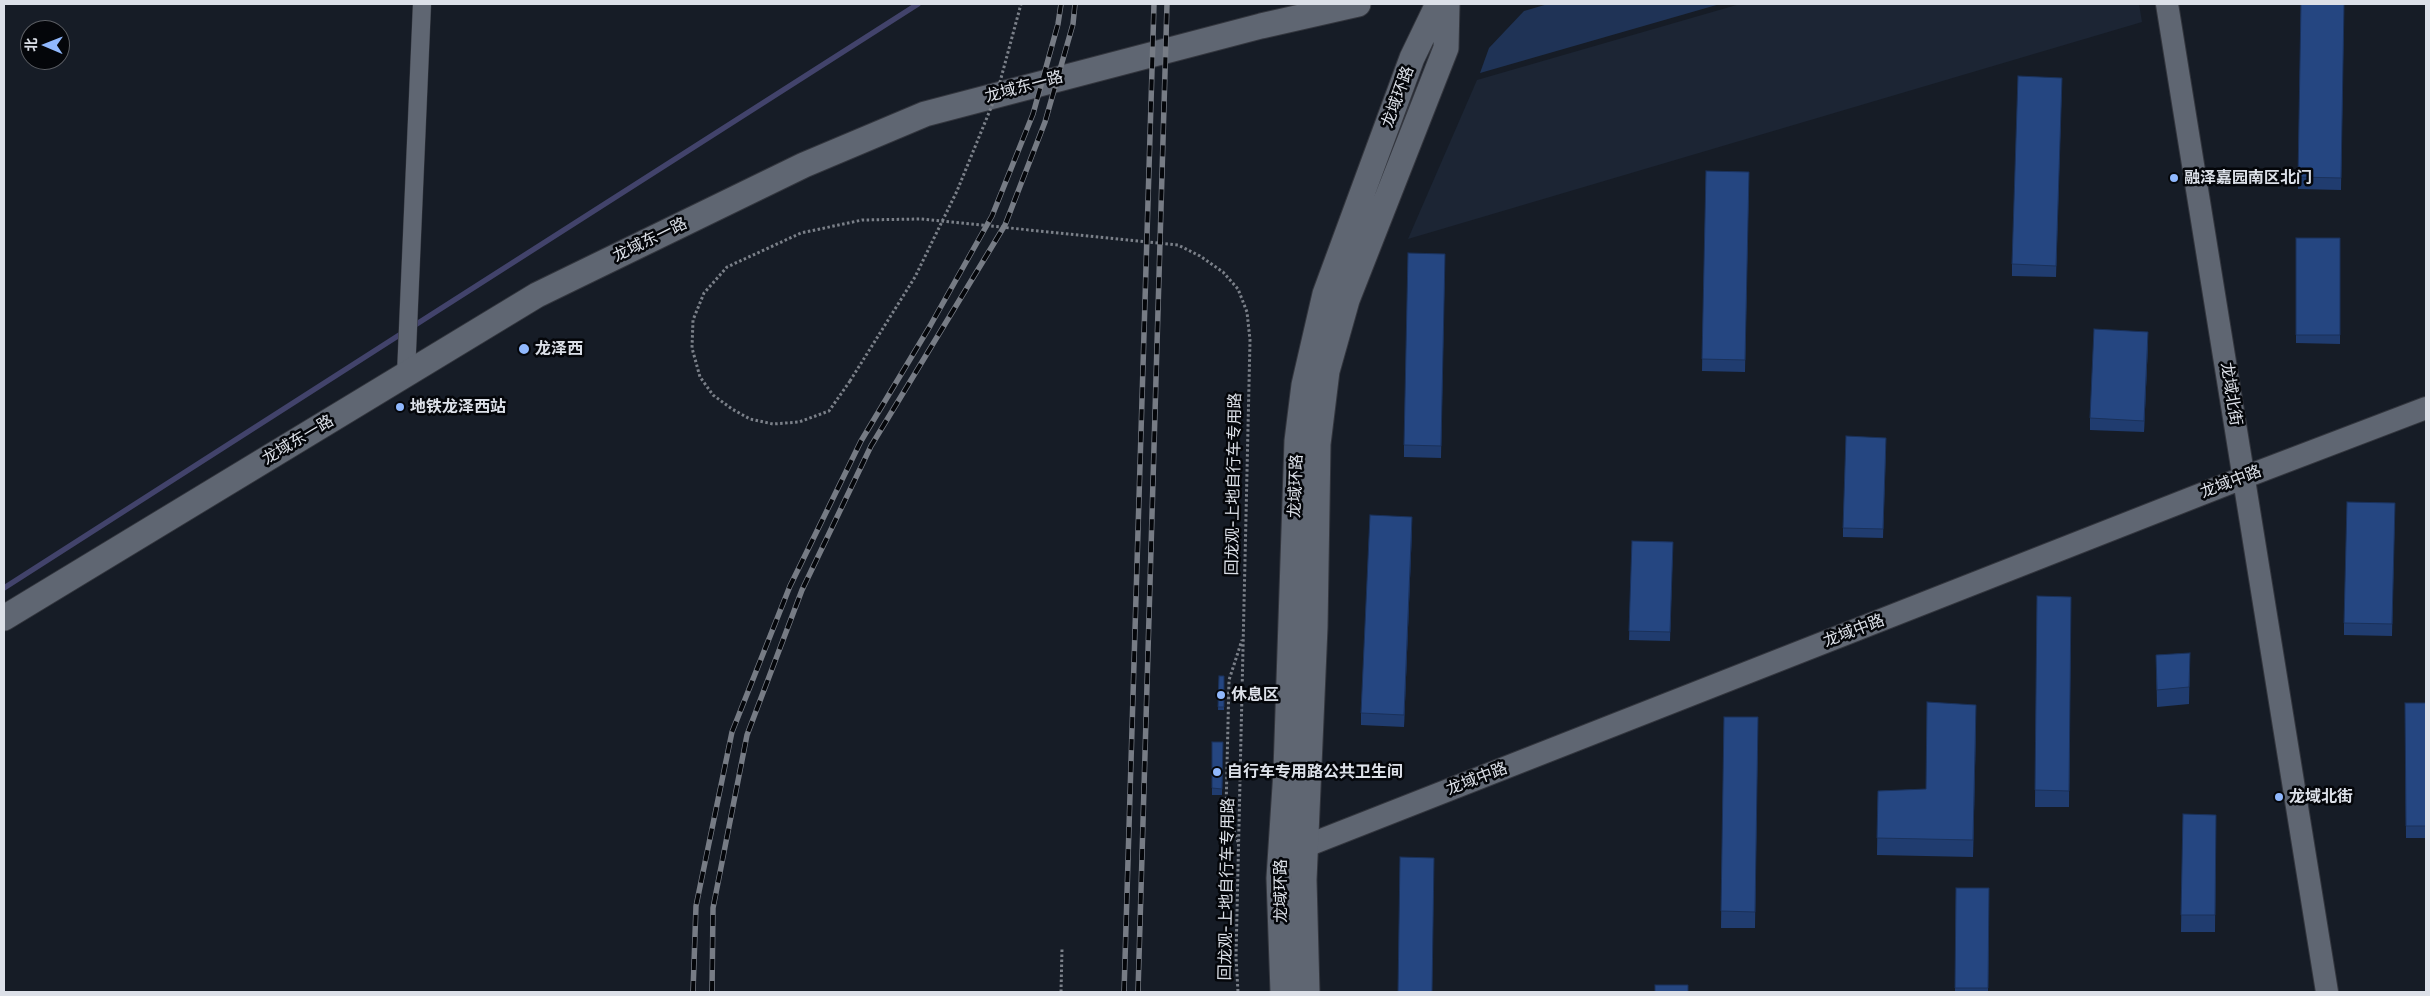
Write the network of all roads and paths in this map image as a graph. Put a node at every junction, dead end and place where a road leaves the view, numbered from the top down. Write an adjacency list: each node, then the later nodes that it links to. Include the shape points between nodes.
1 (422, 4): 7 (street)
2 (1021, 4): 11 (path, 回龙观-上地自行车专用路, bridge, via 997,93 958,191 915,277 829,411 799,422 773,424 750,419 713,395 700,377 692,348 693,320 704,293 727,267 801,233 862,220 921,219 1178,245 1222,272 1238,289 1247,312 1250,340)
3 (1358, 4): 7 (main road, 龙域东一路, via 1261,26 925,114 804,165 537,295)
4 (1438, 4): 13 (main road, 龙域环路, via 1412,58 1325,294 1304,385 1298,441)
5 (1447, 4): 14 (main road, 龙域环路, via 1446,48 1347,300 1327,371 1318,444 1316,627)
6 (2167, 4): 9 (street, 龙域北街)
7 (406, 374): 10 (main road, 龙域东一路)
8 (2426, 408): 9 (street, 龙域中路)
9 (2244, 477): 14 (street, 龙域中路); 20 (street, 龙域北街)
10 (4, 618)
11 (1244, 635): 12 (path, 回龙观-上地自行车专用路); 12 (path, via 1229,680 1226,773 1226,810)
12 (1239, 845): 17 (path, 回龙观-上地自行车专用路)
13 (1281, 846): 14 (street, 龙域中路); 18 (main road, 龙域环路)
14 (1306, 846): 19 (main road, 龙域环路)
15 (1062, 949): 16 (path)
16 (1061, 992)
17 (1238, 992)
18 (1283, 992)
19 (1307, 992)
20 (2327, 992)

